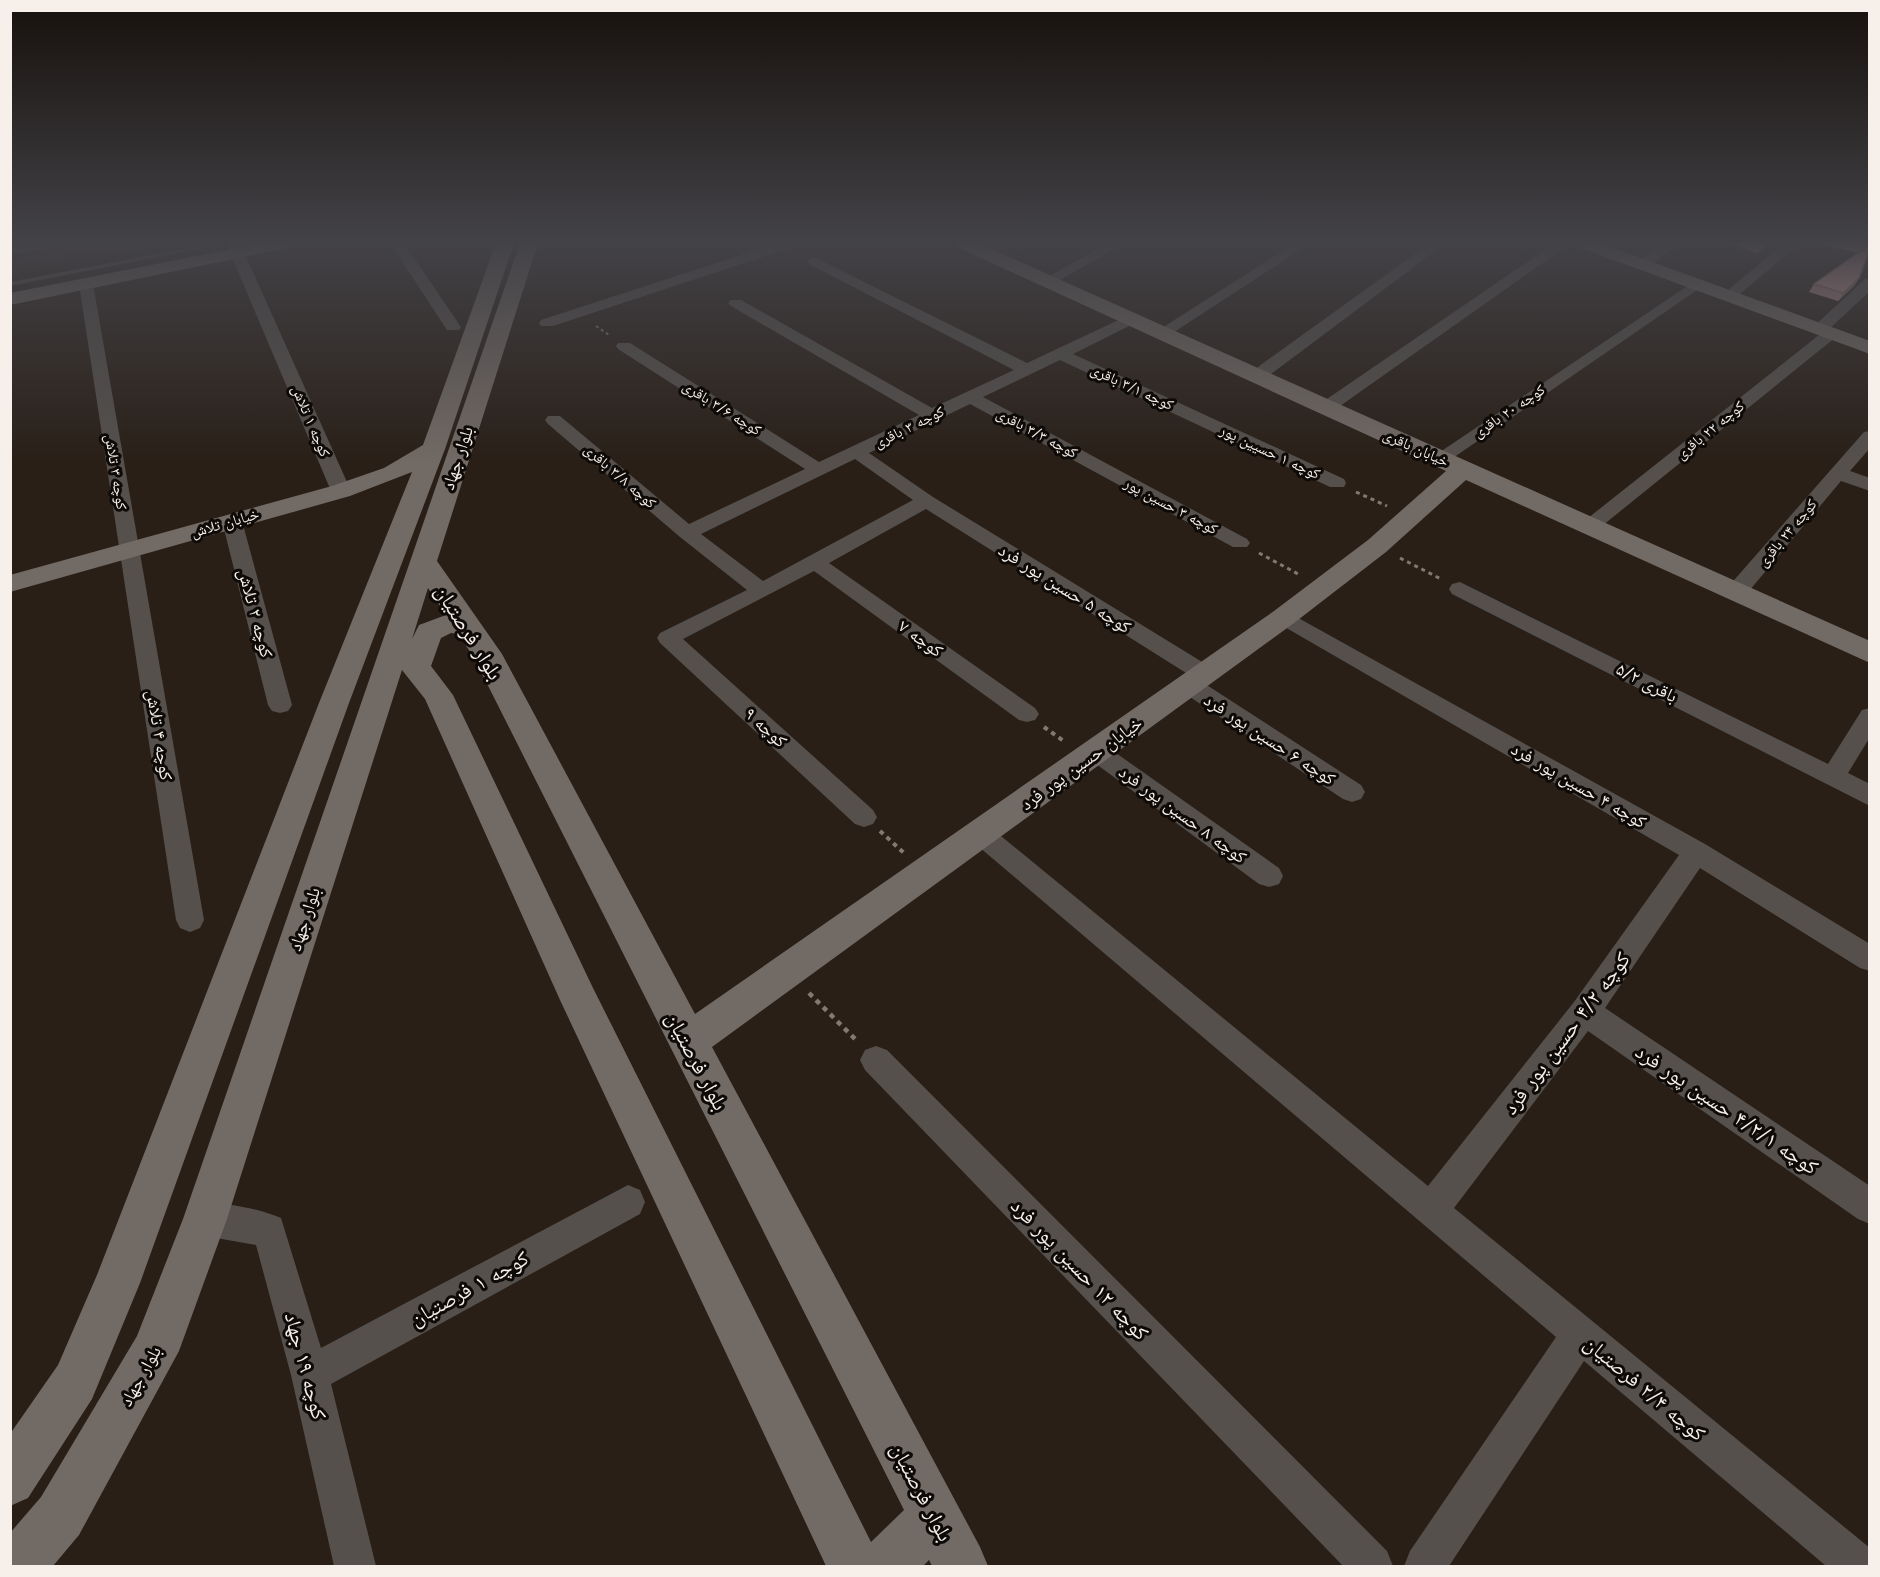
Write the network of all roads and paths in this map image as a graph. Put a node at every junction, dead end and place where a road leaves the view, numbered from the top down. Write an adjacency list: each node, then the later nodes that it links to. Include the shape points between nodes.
1 (91, 317): 50 (street, کوچه ۳ تلاش)
2 (265, 317): 41 (street, کوچه ۱ تلاش)
3 (446, 317): 19 (street)
4 (479, 317): 33 (street, بلوار جهاد)
5 (504, 317): 51 (street, بلوار جهاد)
6 (570, 317): 18 (street)
7 (583, 317): 22 (path)
8 (760, 317): 29 (street)
9 (923, 317): 25 (street)
10 (1127, 317): 17 (street, خیابان باقری)
11 (1188, 317): 21 (street)
12 (1338, 317): 26 (street)
13 (1458, 317): 28 (street)
14 (1649, 317): 35 (street, کوچه ۲۰ باقری, via 1579,364)
15 (1782, 317): 20 (street)
16 (1838, 317): 20 (street, کوچه ۲۲ باقری)
17 (1132, 319): 21 (street, خیابان باقری); 24 (street, کوچه ۳ باقری)
18 (547, 323)
19 (453, 327)
20 (1824, 332): 23 (street); 46 (street, کوچه ۲۲ باقری)
21 (1162, 333): 26 (street, خیابان باقری)
22 (624, 346): 37 (street, کوچه ۳/۶ باقری)
23 (1869, 348)
24 (1060, 354): 25 (street, کوچه ۳ باقری); 31 (street, کوچه ۳/۱ باقری)
25 (1027, 370): 27 (street, کوچه ۳ باقری)
26 (1257, 376): 28 (street, خیابان باقری)
27 (970, 397): 29 (street, کوچه ۳ باقری); 36 (street, کوچه ۳/۳ باقری)
28 (1327, 407): 35 (street, خیابان باقری)
29 (933, 416): 34 (street, کوچه ۳ باقری)
30 (554, 420): 47 (street, کوچه ۳/۸ باقری)
31 (1204, 420): 39 (street, کوچه ۱ حسیین پور)
32 (1869, 436): 38 (street, کوچه ۲۴ باقری)
33 (433, 449): 41 (street, خیابان تلاش, via 393,472); 43 (street, بلوار جهاد)
34 (856, 452): 37 (street, کوچه ۳ باقری); 42 (street, کوچه ۵ حسین پور فرد)
35 (1451, 464): 44 (street, خیابان حسین پور فرد); 46 (street, خیابان باقری)
36 (1103, 468): 48 (street, کوچه ۳ حسین پور)
37 (819, 470): 47 (street, کوچه ۳ باقری)
38 (1837, 473): 40 (street); 57 (street, کوچه ۲۴ باقری)
39 (1337, 483): 44 (path)
40 (1869, 485)
41 (341, 491): 43 (street, via 378,492); 45 (street, خیابان تلاش)
42 (926, 501): 52 (street); 62 (street, کوچه ۵ حسین پور فرد)
43 (408, 513): 70 (street, بلوار جهاد)
44 (1410, 517): 49 (street, خیابان حسین پور فرد)
45 (232, 521): 50 (street, خیابان تلاش); 63 (street, کوچه ۲ تلاش)
46 (1590, 526): 57 (street, خیابان باقری)
47 (687, 533): 56 (street, کوچه ۳/۸ باقری)
48 (1240, 543): 54 (path)
49 (1377, 546): 54 (street, خیابان حسین پور فرد); 55 (path)
50 (129, 550): 53 (street, خیابان تلاش); 77 (street, کوچه ۴ تلاش)
51 (423, 561): 59 (street, بلوار فرصتیان); 61 (street, بلوار جهاد)
52 (815, 562): 56 (street); 64 (street, کوچه ۷)
53 (10, 584)
54 (1322, 587): 58 (street, خیابان حسین پور فرد)
55 (1460, 589): 67 (street, باقری ۵/۲)
56 (762, 591): 72 (street, کوچه ۹, via 668,638)
57 (1736, 592): 60 (street, خیابان باقری)
58 (1284, 617): 62 (street, خیابان حسین پور فرد); 74 (street, کوچه ۴ حسین پور فرد)
59 (467, 625): 61 (street, via 447,624 429,632); 81 (street, بلوار فرصتیان, via 487,654)
60 (1869, 653)
61 (406, 655): 68 (street, بلوار جهاد); 93 (street, via 438,695 579,1000)
62 (1196, 680): 66 (street, خیابان حسین پور فرد); 69 (street, کوچه ۶ حسین پور فرد)
63 (280, 705)
64 (1027, 714): 66 (path)
65 (1869, 716): 67 (street)
66 (1093, 755): 73 (street, خیابان حسین پور فرد); 76 (street, کوچه ۸ حسین پور فرد)
67 (1833, 776): 71 (street, باقری ۵/۲)
68 (347, 790): 70 (street); 86 (street, بلوار جهاد)
69 (1352, 792)
70 (300, 794): 89 (street, بلوار جهاد, via 117,1283 75,1382)
71 (1869, 796)
72 (864, 817): 75 (path)
73 (981, 834): 75 (street, خیابان حسین پور فرد); 85 (street, کوچه ۲/۴ فرصتیان)
74 (1696, 852): 78 (street, کوچه ۴ حسین پور فرد); 80 (street, کوچه ۴/۲ حسین پور فرد)
75 (924, 871): 79 (street, خیابان حسین پور فرد)
76 (1269, 876)
77 (190, 920)
78 (1869, 959)
79 (788, 971): 81 (street, خیابان حسین پور فرد); 82 (path)
80 (1585, 1012): 84 (street, کوچه ۴/۲/۱ حسین پور فرد); 85 (street, کوچه ۴/۲ حسین پور فرد)
81 (687, 1042): 90 (street, بلوار فرصتیان)
82 (876, 1060): 96 (street, کوچه ۱۲ حسین پور فرد)
83 (628, 1202): 88 (street, کوچه ۱ فرصتیان)
84 (1869, 1207)
85 (1431, 1210): 87 (street, کوچه ۲/۴ فرصتیان)
86 (205, 1219): 88 (street, کوچه ۱۹ جهاد, via 269,1230); 91 (street, بلوار جهاد, via 155,1351 60,1516)
87 (1580, 1334): 97 (street); 98 (street, کوچه ۲/۴ فرصتیان)
88 (310, 1375): 92 (street, کوچه ۱۹ جهاد)
89 (10, 1480)
90 (935, 1517): 94 (street); 95 (street, بلوار فرصتیان)
91 (19, 1566)
92 (355, 1566)
93 (854, 1566)
94 (885, 1566)
95 (961, 1566)
96 (1372, 1566)
97 (1425, 1566)
98 (1858, 1566)

